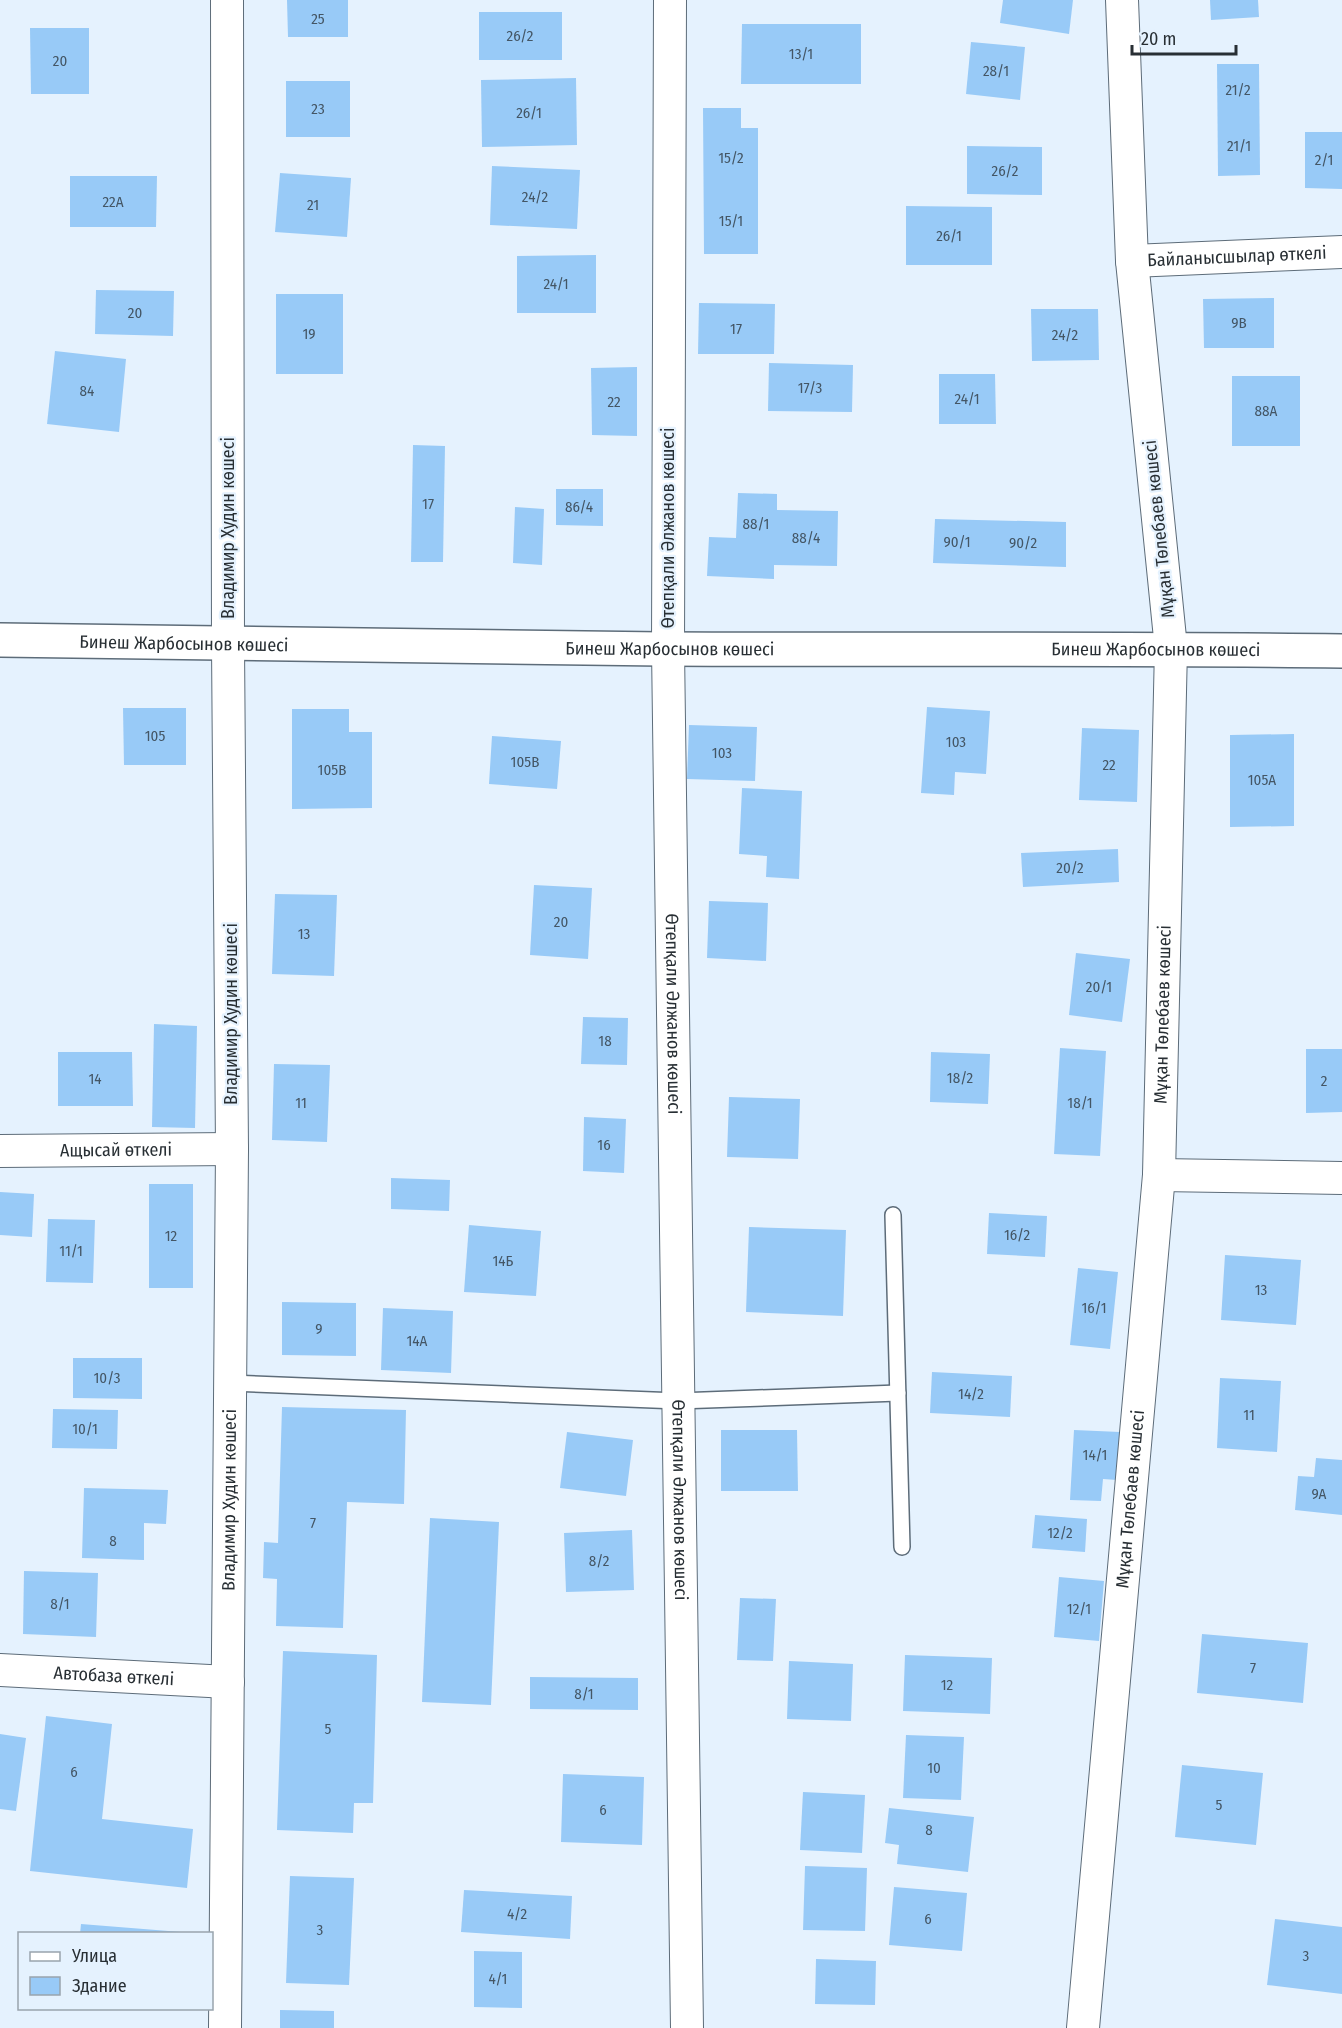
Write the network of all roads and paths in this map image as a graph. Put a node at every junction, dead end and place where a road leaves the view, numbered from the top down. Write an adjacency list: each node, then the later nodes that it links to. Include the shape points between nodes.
1 (227, 0): 7 (street, Владимир Худин көшесі)
2 (670, 0): 9 (street, Өтепқали Әлжанов көшесі)
3 (1122, 0): 5 (street, Мұқан Төлебаев көшесі)
4 (1342, 252): 5 (street, Байланысшылар өткелі)
5 (1132, 261): 8 (street, Мұқан Төлебаев көшесі)
6 (0, 640): 7 (street, Бинеш Жарбосынов көшесі)
7 (228, 645): 9 (street, Бинеш Жарбосынов көшесі); 11 (street, Владимир Худин көшесі)
8 (1171, 648): 9 (street, Бинеш Жарбосынов көшесі); 10 (street, Бинеш Жарбосынов көшесі); 13 (street, Мұқан Төлебаев көшесі)
9 (668, 649): 18 (street, Өтепқали Әлжанов көшесі)
10 (1342, 651)
11 (232, 1149): 12 (street, Ащысай өткелі); 16 (street, Владимир Худин көшесі)
12 (0, 1150)
13 (1159, 1175): 14 (street); 24 (street, Мұқан Төлебаев көшесі)
14 (1342, 1178)
15 (893, 1215): 17 (lane)
16 (230, 1383): 18 (lane); 21 (street, Владимир Худин көшесі)
17 (898, 1393): 18 (lane); 19 (lane)
18 (678, 1401): 23 (street, Өтепқали Әлжанов көшесі)
19 (902, 1547)
20 (0, 1670): 21 (street, Автобаза өткелі)
21 (228, 1682): 22 (street, Владимир Худин көшесі)
22 (225, 2028)
23 (687, 2028)
24 (1083, 2028)

